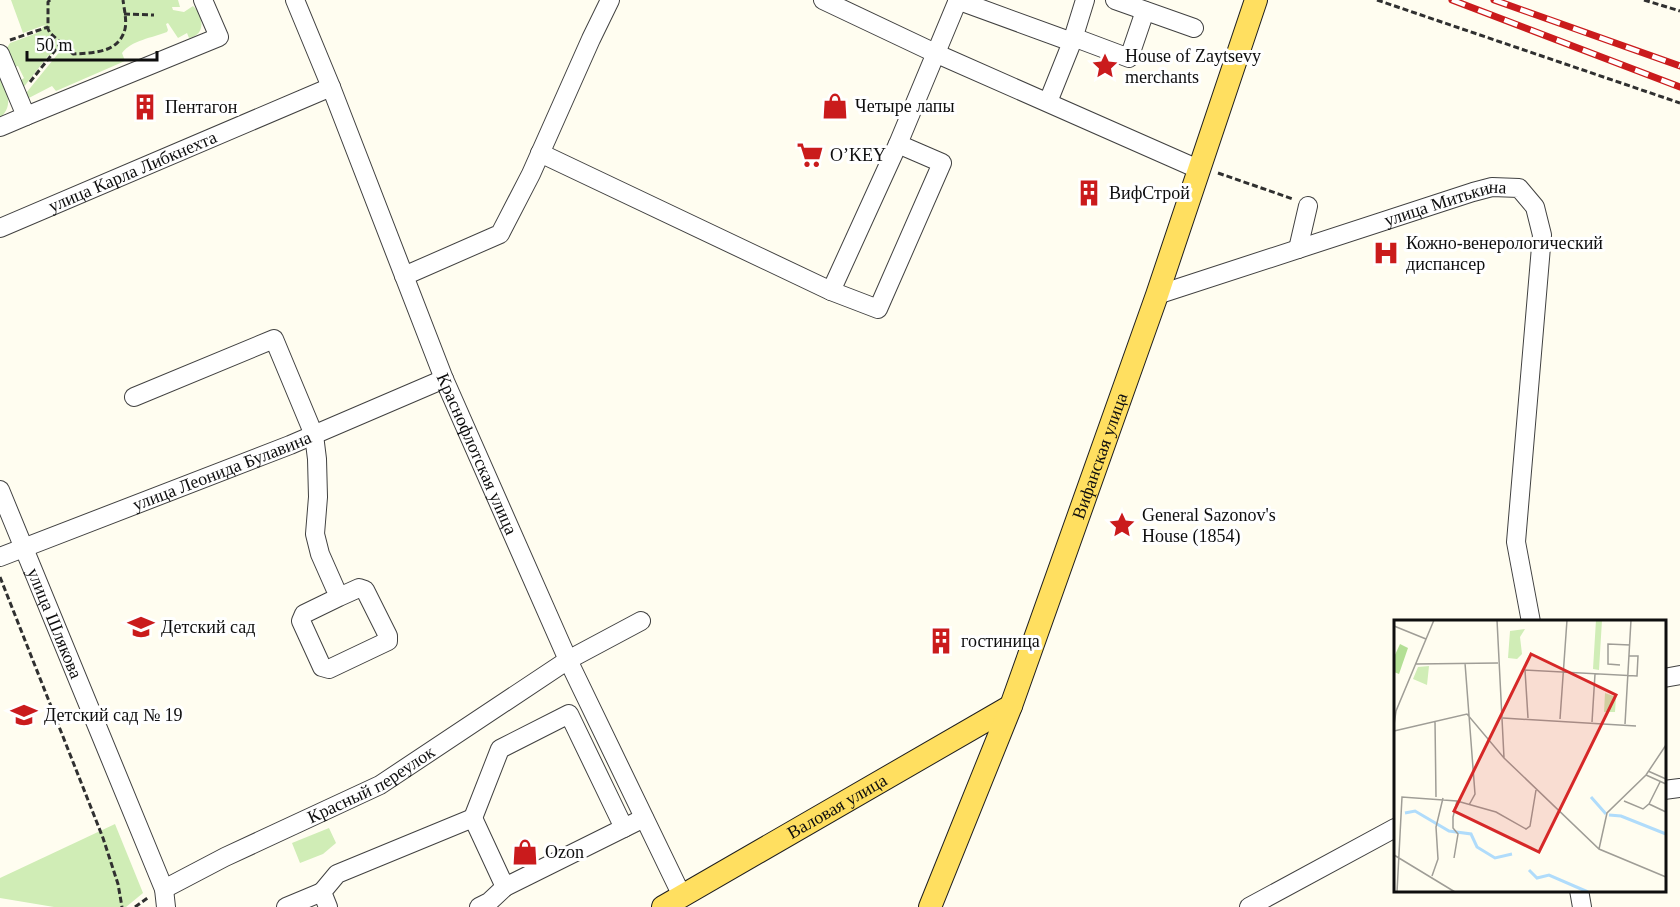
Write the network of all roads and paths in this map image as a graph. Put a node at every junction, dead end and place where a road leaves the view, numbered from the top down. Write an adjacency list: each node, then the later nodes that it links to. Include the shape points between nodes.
1 (50, 0): 18 (path)
2 (123, 0): 16 (path)
3 (203, 0): 28 (street, via 219,37)
4 (296, 0): 24 (street, Краснофлотская улица)
5 (610, 0): 31 (street)
6 (822, 0): 23 (street)
7 (958, 0): 13 (street); 23 (street)
8 (1085, 0): 20 (street)
9 (1115, 0): 14 (street)
10 (1256, 0): 33 (main road, Вифанская улица)
11 (1377, 0): 27 (path)
12 (1644, 0): 15 (path)
13 (979, 4): 20 (street)
14 (1145, 10): 19 (street); 20 (street, via 1129,58)
15 (1680, 11)
16 (124, 14): 17 (path); 21 (path, via 125,29 104,52 73,54)
17 (154, 15)
18 (48, 27): 21 (path); 22 (path)
19 (1194, 28)
20 (1072, 40): 26 (street)
21 (61, 43): 25 (path)
22 (5, 47): 25 (street)
23 (935, 53): 26 (street); 30 (street)
24 (331, 87): 35 (street, улица Карла Либкнехта); 37 (street, Краснофлотская улица)
25 (18, 98): 28 (street)
26 (1048, 102): 33 (street)
27 (1680, 103)
28 (26, 116): 29 (street)
29 (0, 128)
30 (898, 144): 38 (street); 38 (street, via 942,163 878,309)
31 (540, 153): 37 (street, via 500,234); 38 (street)
32 (1221, 164): 34 (path, via 1218,174)
33 (1198, 169): 39 (main road, Вифанская улица)
34 (1308, 206): 36 (street)
35 (0, 228)
36 (1298, 249): 39 (street, улица Митькина); 48 (street, улица Митькина, via 1492,187 1519,188 1535,207 1542,235 1516,542)
37 (404, 276): 40 (street, Краснофлотская улица)
38 (831, 291)
39 (1157, 295): 54 (main road, Вифанская улица)
40 (444, 379): 42 (street, улица Леонида Булавина); 50 (street, Краснофлотская улица)
41 (134, 397): 42 (street, via 274,339)
42 (314, 435): 44 (street, улица Леонида Булавина); 47 (street, via 318,497 315,534)
43 (0, 490): 44 (street, улица Шлякова)
44 (24, 547): 45 (street, улица Леонида Булавина); 64 (street, улица Шлякова)
45 (0, 557)
46 (0, 577): 67 (path, via 103,838)
47 (339, 597): 47 (street, via 359,588 365,590 388,641 325,669 301,617)
48 (1531, 620)
49 (641, 621): 50 (street, Красный переулок)
50 (568, 660): 53 (street, Краснофлотская улица); 64 (street, Красный переулок, via 380,785 225,857)
51 (1680, 675): 52 (street)
52 (1665, 678)
53 (589, 704): 55 (street); 59 (street, Краснофлотская улица)
54 (1011, 706): 66 (main road, Валовая улица); 70 (main road, Вифанская улица)
55 (569, 714): 58 (street, via 500,749); 60 (street)
56 (1680, 788): 57 (street)
57 (1665, 790)
58 (472, 818): 62 (street); 65 (street, via 337,874)
59 (644, 818): 60 (street); 66 (street, Краснофлотская улица)
60 (624, 828): 62 (street)
61 (1394, 829): 71 (street)
62 (505, 887): 69 (street)
63 (1579, 892): 72 (street)
64 (165, 898)
65 (325, 900): 68 (street)
66 (673, 902)
67 (122, 907)
68 (286, 907)
69 (479, 907)
70 (930, 907)
71 (1249, 907)
72 (1582, 907)

